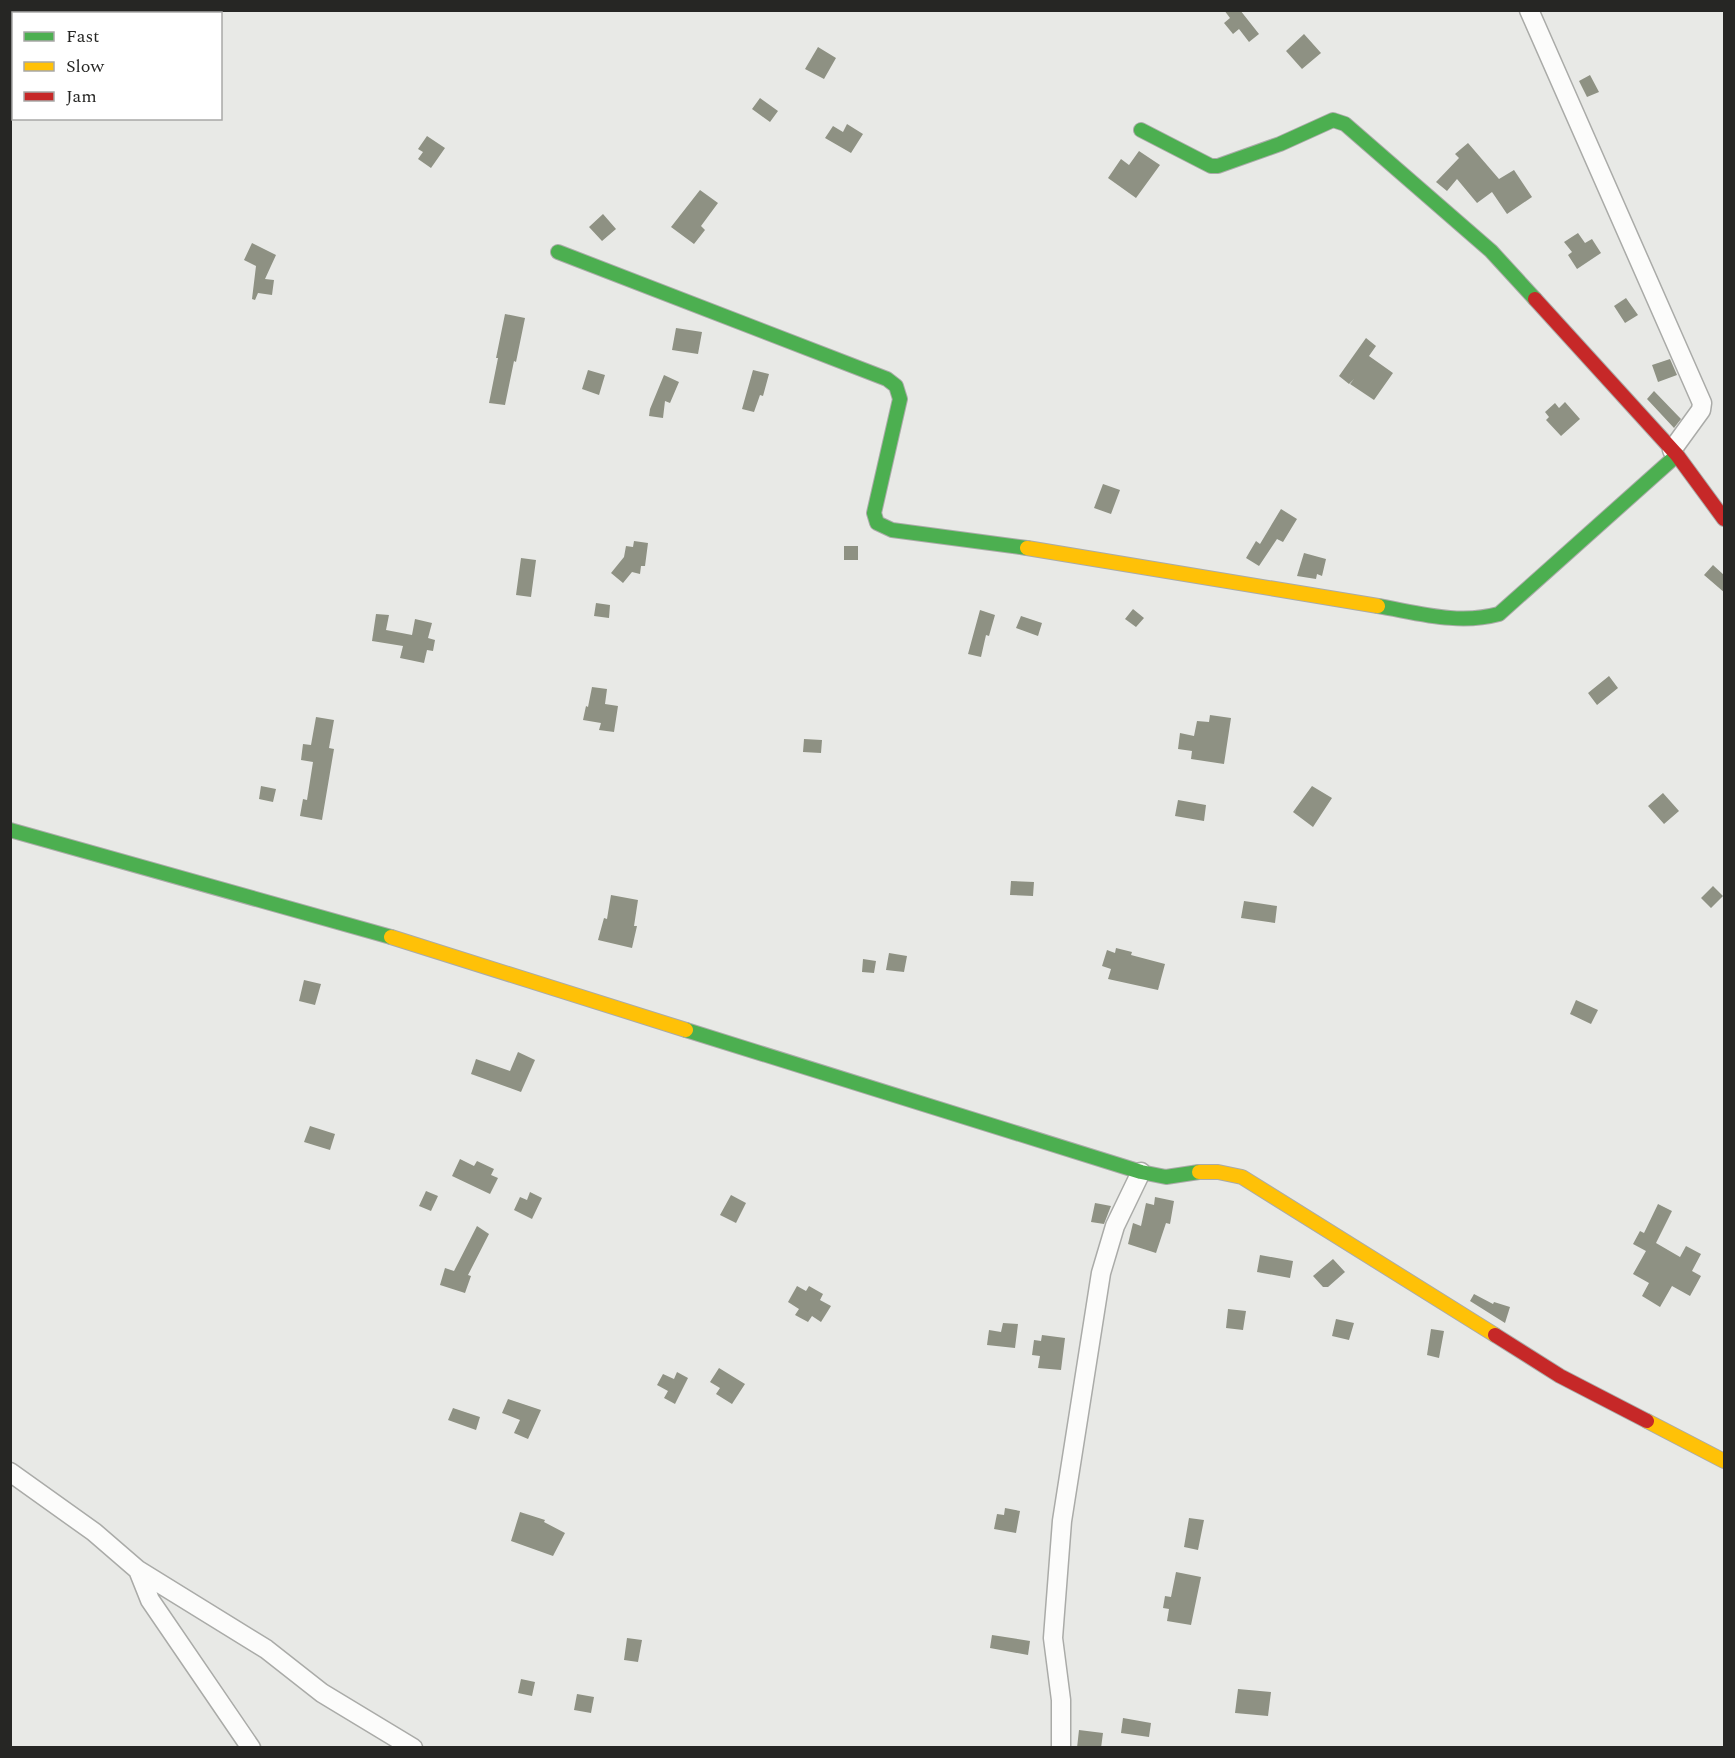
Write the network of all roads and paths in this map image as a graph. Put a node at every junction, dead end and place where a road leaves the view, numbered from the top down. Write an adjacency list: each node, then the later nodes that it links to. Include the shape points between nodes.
1 (1529, 10): 4 (street, via 1702,403)
2 (1141, 130): 4 (street, via 1218,166 1333,120 1345,124 1491,251)
3 (558, 252): 4 (street, via 887,379 896,386 900,399 874,513 880,526 892,530 1168,570 1461,620 1481,619 1499,614)
4 (1674, 453): 5 (street)
5 (1725, 519)
6 (10, 830): 7 (street, via 361,928)
7 (1141, 1172): 8 (street, via 1166,1177 1218,1172 1242,1177 1560,1376); 13 (street, via 1115,1226 1101,1273 1062,1521 1053,1638 1061,1700)
8 (1725, 1461)
9 (10, 1472): 10 (street, via 94,1532)
10 (138, 1570): 11 (street, via 150,1600); 12 (street, via 266,1649 322,1693)
11 (252, 1748)
12 (413, 1748)
13 (1061, 1748)

